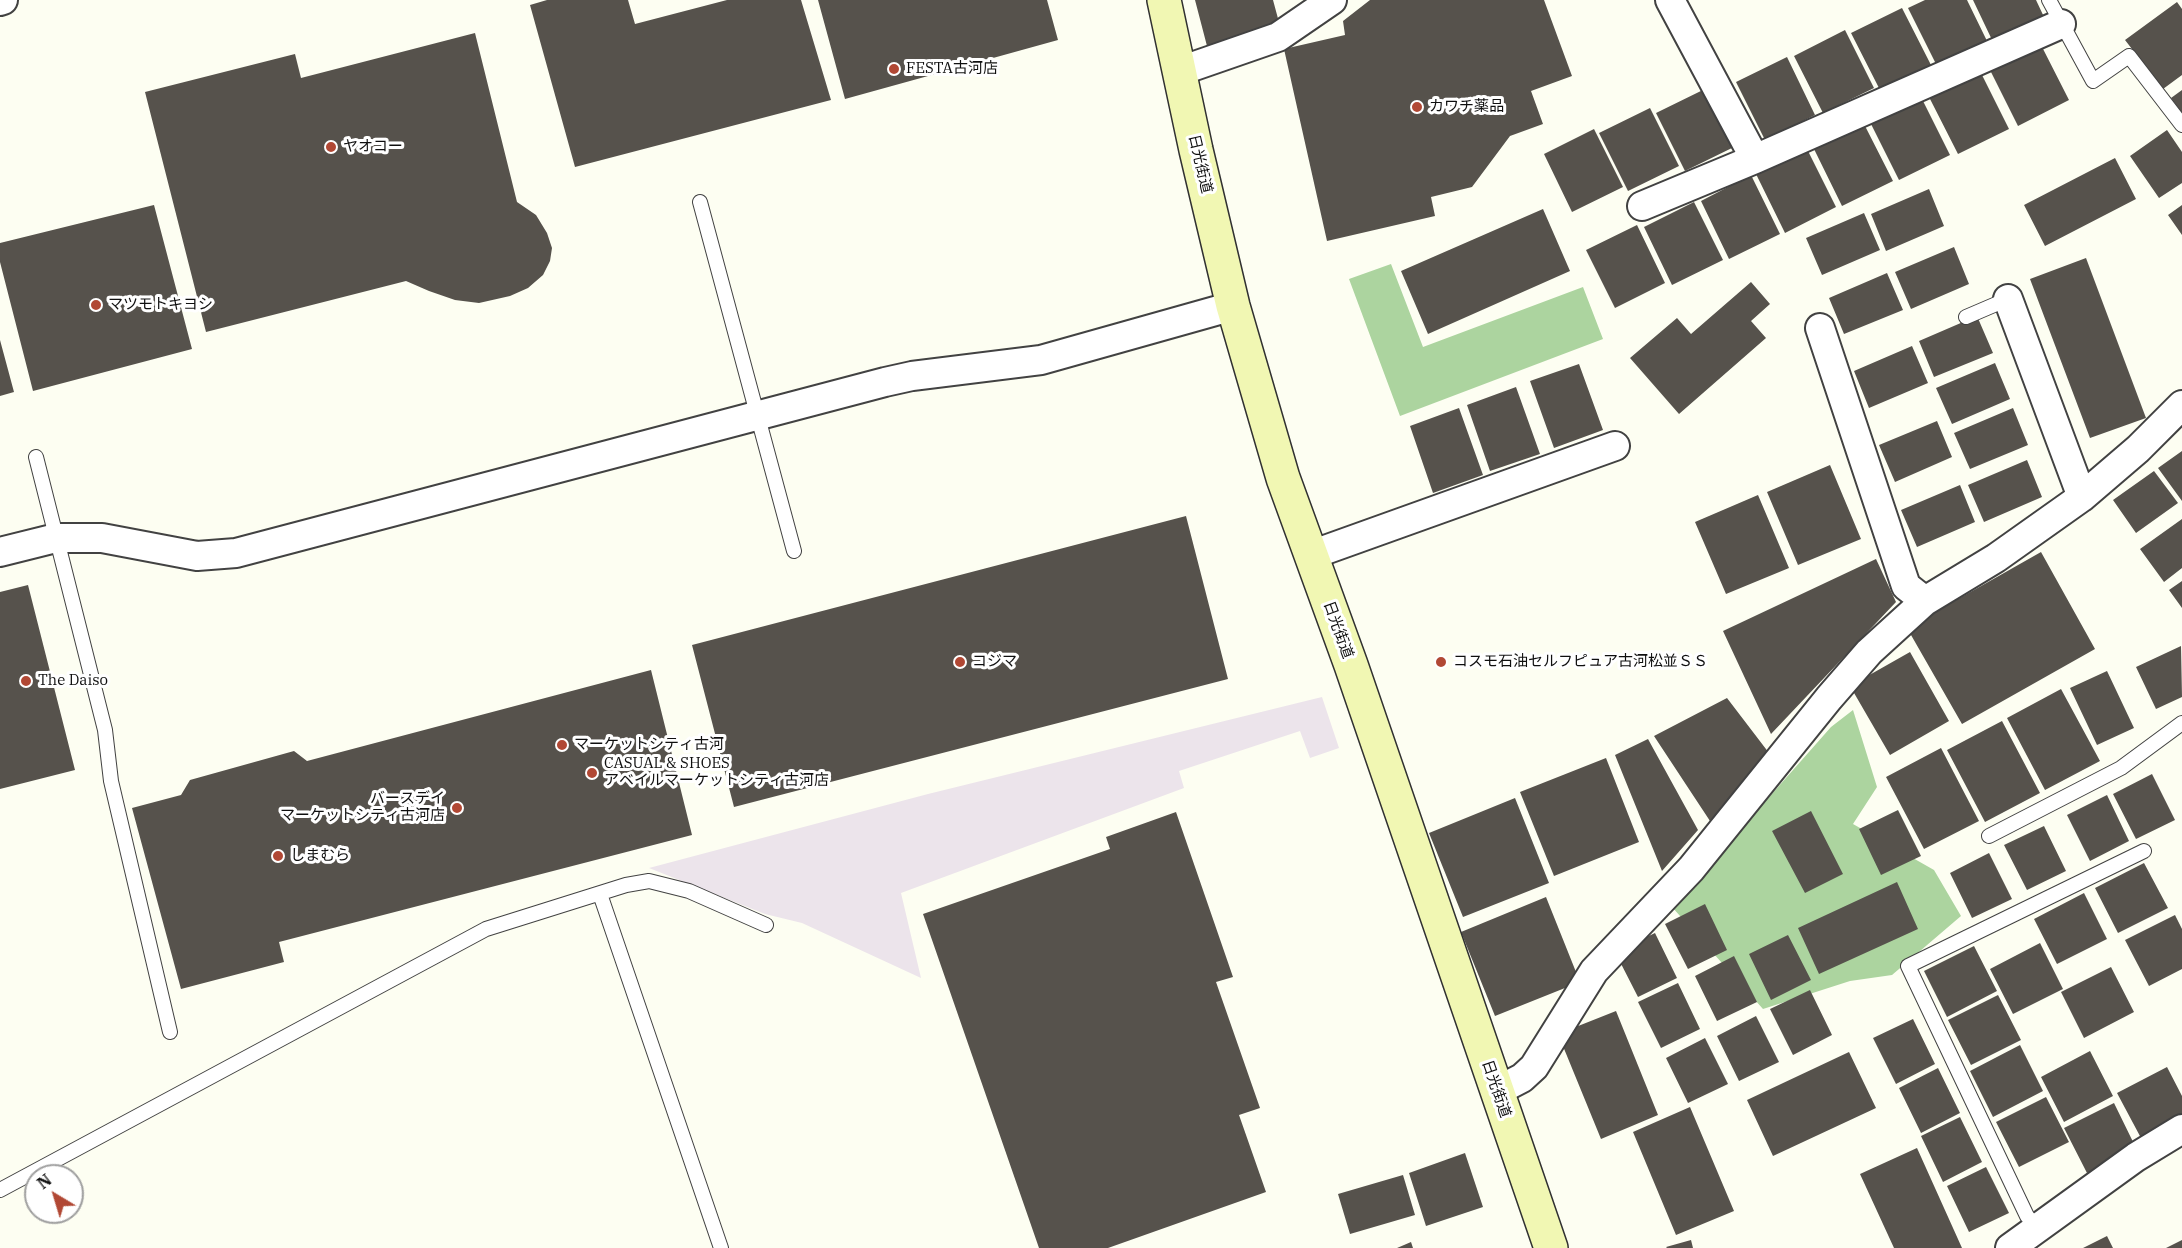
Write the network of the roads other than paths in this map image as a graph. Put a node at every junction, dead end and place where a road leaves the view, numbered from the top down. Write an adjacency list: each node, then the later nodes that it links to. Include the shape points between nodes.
1 (1164, 0): 6 (main road, 日光街道)
2 (1332, 0): 4 (street)
3 (1670, 0): 8 (street)
4 (1297, 10): 6 (street, via 1278,37)
5 (2055, 12): 7 (lane, via 2093,81 2129,56); 8 (street)
6 (1180, 70): 12 (main road, 日光街道)
7 (2182, 125)
8 (1755, 159): 10 (street)
9 (700, 202): 16 (lane)
10 (1642, 206)
11 (2008, 299): 13 (lane); 19 (street)
12 (1233, 306): 16 (street, via 1041,360 912,376); 23 (main road, 日光街道, via 1283,478)
13 (1966, 317)
14 (1820, 328): 24 (street, via 1906,586)
15 (2182, 405): 19 (street)
16 (758, 415): 20 (street, via 236,553 197,556 102,538); 21 (lane)
17 (1615, 446): 23 (street)
18 (36, 457): 20 (lane)
19 (2082, 497): 24 (street, via 1996,558)
20 (56, 538): 22 (street); 30 (lane, via 105,730 111,781)
21 (794, 551)
22 (0, 552)
23 (1311, 555): 31 (main road, 日光街道)
24 (1925, 601): 31 (street, via 1869,652 1691,869 1594,971 1534,1067)
25 (2182, 723): 26 (lane, via 2121,768)
26 (1989, 836)
27 (2144, 851): 34 (lane, via 1908,966 2027,1216)
28 (600, 894): 29 (lane, via 649,881 689,891); 33 (lane, via 486,929); 35 (lane)
29 (766, 925)
30 (170, 1032)
31 (1497, 1091): 36 (main road, 日光街道)
32 (2182, 1129): 34 (street)
33 (0, 1190)
34 (2038, 1229): 37 (street)
35 (721, 1248)
36 (1551, 1248)
37 (2010, 1248)

